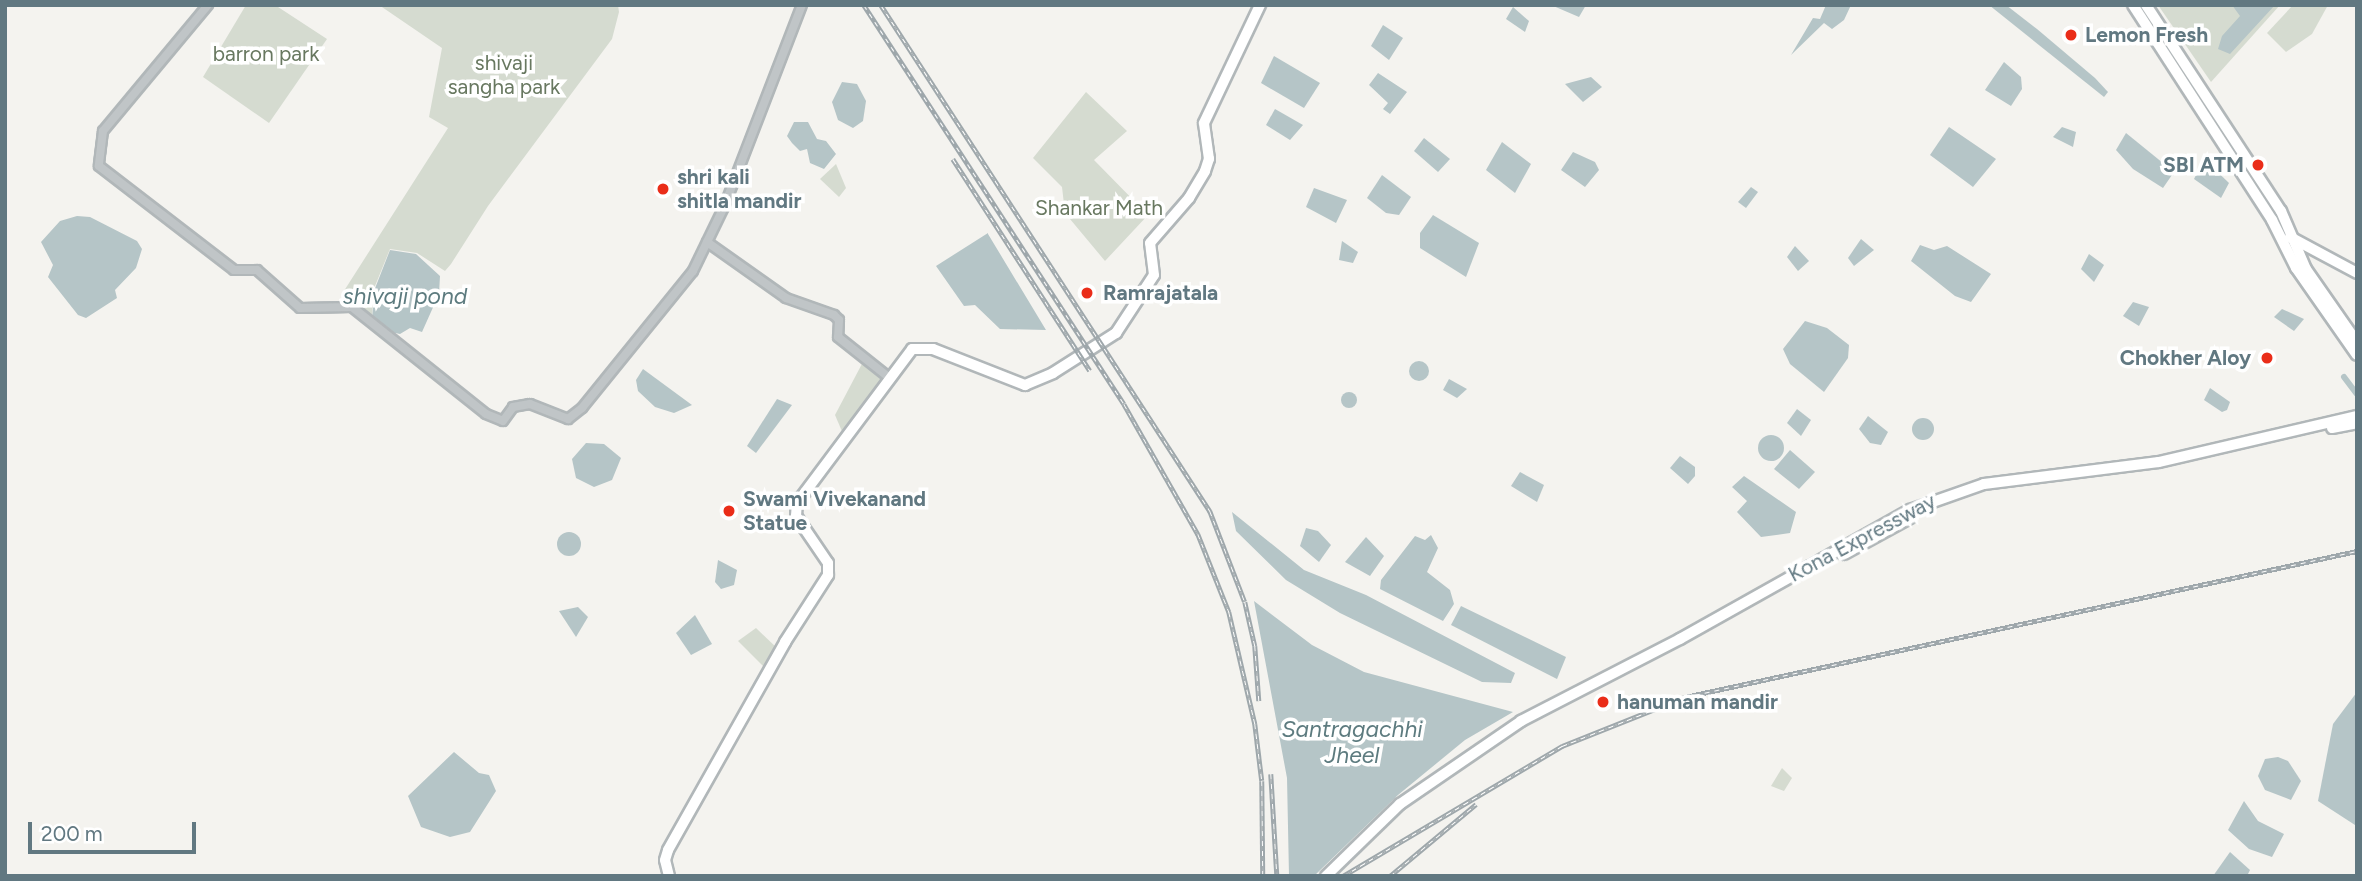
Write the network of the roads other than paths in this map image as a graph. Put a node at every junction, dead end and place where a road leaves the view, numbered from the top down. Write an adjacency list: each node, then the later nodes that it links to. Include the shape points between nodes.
1 (208, 5): 7 (street, via 103,131 97,164 234,270 257,270 300,307 352,307 485,414 503,421 513,407 530,404 568,419 582,408 693,271)
2 (802, 5): 7 (street)
3 (1261, 5): 11 (main road, via 1204,123 1209,159 1205,170 1189,198 1150,243 1154,275 1116,333 1025,385 926,347 907,352)
4 (2133, 5): 10 (main road, via 2272,220 2296,268)
5 (2146, 5): 6 (main road, via 2281,211)
6 (2290, 237): 8 (main road); 9 (main road, via 2306,269)
7 (707, 242): 11 (street, via 786,298 834,315 839,320 838,337)
8 (2357, 272)
9 (2357, 342)
10 (2357, 355)
11 (887, 376): 15 (main road, via 795,506 796,516 828,563 828,575 668,849)
12 (2357, 416): 14 (highway, Kona Expressway, via 2159,462 1984,484 1940,497 1881,524)
13 (2357, 423): 14 (highway, Kona Expressway, via 2173,465 1984,492 1944,504)
14 (1486, 744): 16 (highway, Kona Expressway, via 1400,804)
15 (669, 876)
16 (1326, 876)

